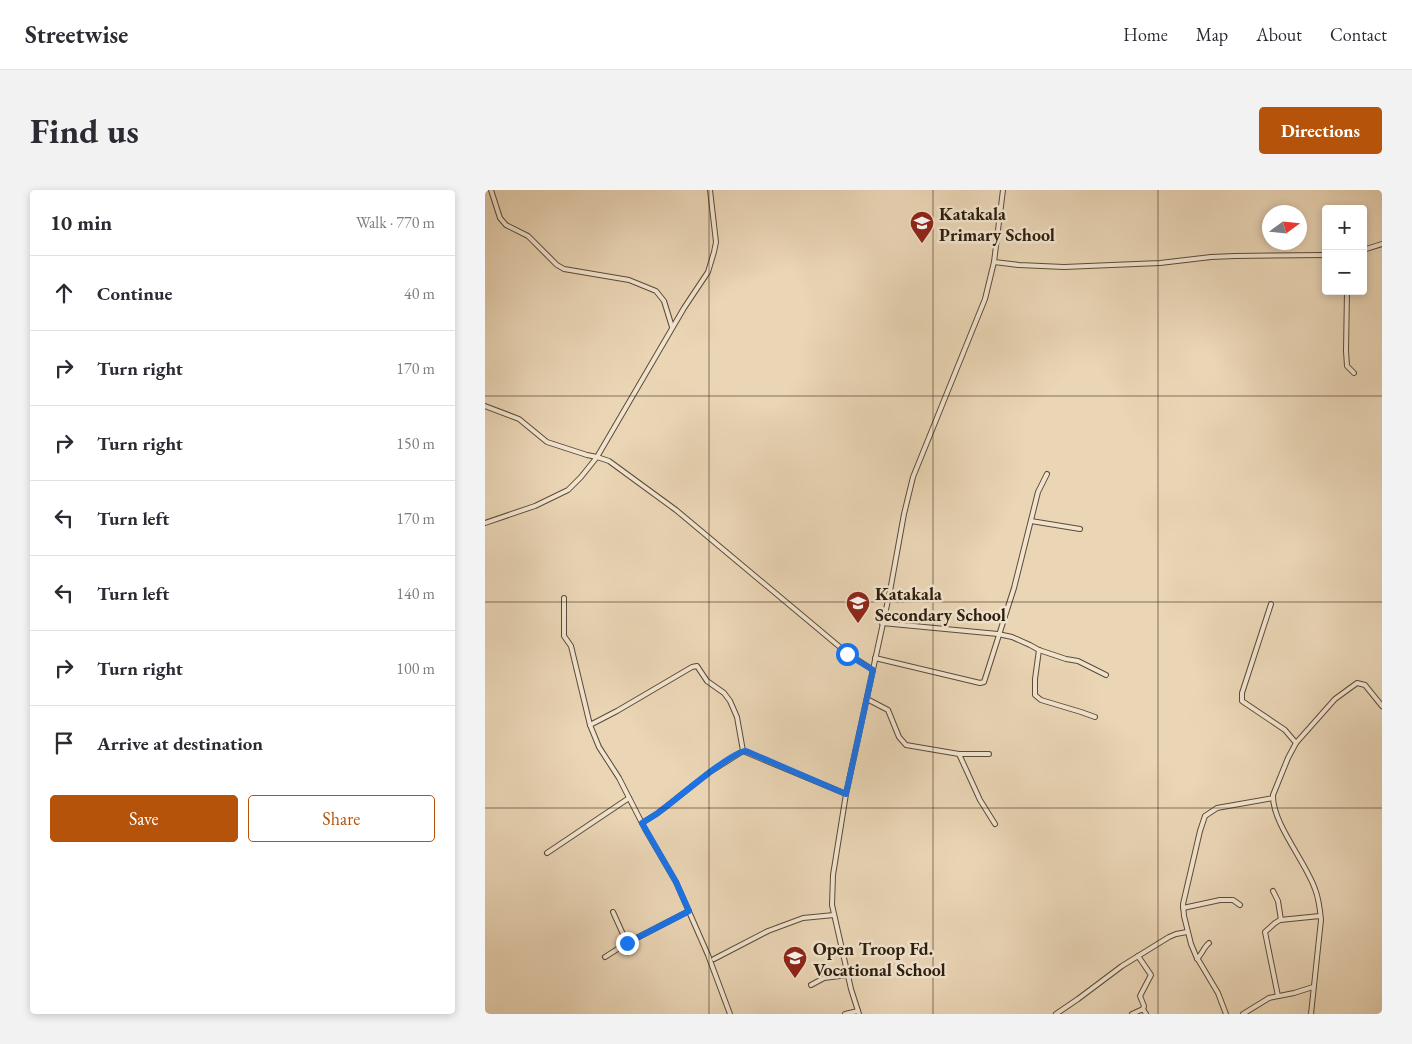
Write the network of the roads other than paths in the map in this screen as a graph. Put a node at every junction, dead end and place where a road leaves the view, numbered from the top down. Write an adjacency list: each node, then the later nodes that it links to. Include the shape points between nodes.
1 (491, 190): 9 (street, via 500,218 506,225 528,236 557,265 629,280 656,291 664,301)
2 (711, 190): 9 (street, via 714,252 708,272)
3 (1003, 190): 7 (street)
4 (1382, 244): 5 (street)
5 (1367, 249)
6 (1322, 255): 7 (street, via 1211,257 1160,263 1064,267)
7 (994, 262): 19 (street, via 985,299 913,477)
8 (1347, 295): 10 (street, via 1345,351 1347,366)
9 (672, 327): 12 (street)
10 (1354, 373)
11 (485, 406): 12 (street, via 519,419 547,442)
12 (597, 457): 15 (street, via 568,490 535,506); 23 (street, via 609,461 676,510 847,654)
13 (1047, 474): 14 (street, via 1038,492)
14 (1031, 521): 16 (street); 20 (street)
15 (485, 523)
16 (1080, 529)
17 (564, 598): 28 (street, via 564,636 571,646)
18 (1271, 604): 29 (street, via 1242,701 1285,730)
19 (882, 624): 20 (street); 22 (street)
20 (998, 634): 21 (street); 22 (street, via 983,683)
21 (1039, 650): 24 (street, via 1078,661); 27 (street, via 1035,694 1041,700)
22 (875, 658): 23 (street)
23 (873, 670): 25 (street)
24 (1106, 675)
25 (867, 699): 31 (street, via 888,710 899,737 906,745); 33 (street)
26 (1382, 706): 29 (street, via 1365,685 1357,683 1335,699)
27 (1095, 717)
28 (590, 725): 30 (street, via 697,666 707,681 730,701 737,717); 34 (street)
29 (1296, 743): 35 (street, via 1287,758)
30 (743, 751): 33 (street); 36 (street)
31 (959, 754): 32 (street); 37 (street)
32 (989, 754)
33 (846, 794): 44 (street, via 833,875)
34 (629, 798): 36 (street); 38 (street)
35 (1273, 798): 41 (street, via 1217,808 1205,816); 45 (street, via 1281,824 1315,887)
36 (642, 823): 42 (street)
37 (995, 824)
38 (547, 853)
39 (1273, 890): 46 (street)
40 (1240, 905): 41 (street, via 1233,900 1220,900)
41 (1183, 908): 47 (street)
42 (689, 911): 48 (street); 60 (street)
43 (613, 912): 48 (street)
44 (834, 915): 53 (street, via 803,918 768,931); 54 (street)
45 (1320, 916): 46 (street); 56 (street)
46 (1281, 920): 57 (street, via 1265,932)
47 (1187, 932): 50 (street, via 1175,934); 52 (street)
48 (627, 943): 51 (street)
49 (1209, 943): 52 (street)
50 (1139, 956): 58 (street, via 1151,976 1141,996); 62 (street)
51 (605, 957)
52 (1197, 958): 65 (street, via 1218,993)
53 (714, 959)
54 (848, 974): 55 (street, via 823,978); 59 (street)
55 (811, 985)
56 (1313, 987): 57 (street); 67 (street)
57 (1278, 996): 66 (street)
58 (1143, 1009): 63 (street); 64 (street)
59 (858, 1012): 61 (street)
60 (730, 1014)
61 (845, 1014)
62 (1056, 1014)
63 (1132, 1014)
64 (1146, 1014)
65 (1226, 1014)
66 (1243, 1014)
67 (1311, 1014)

